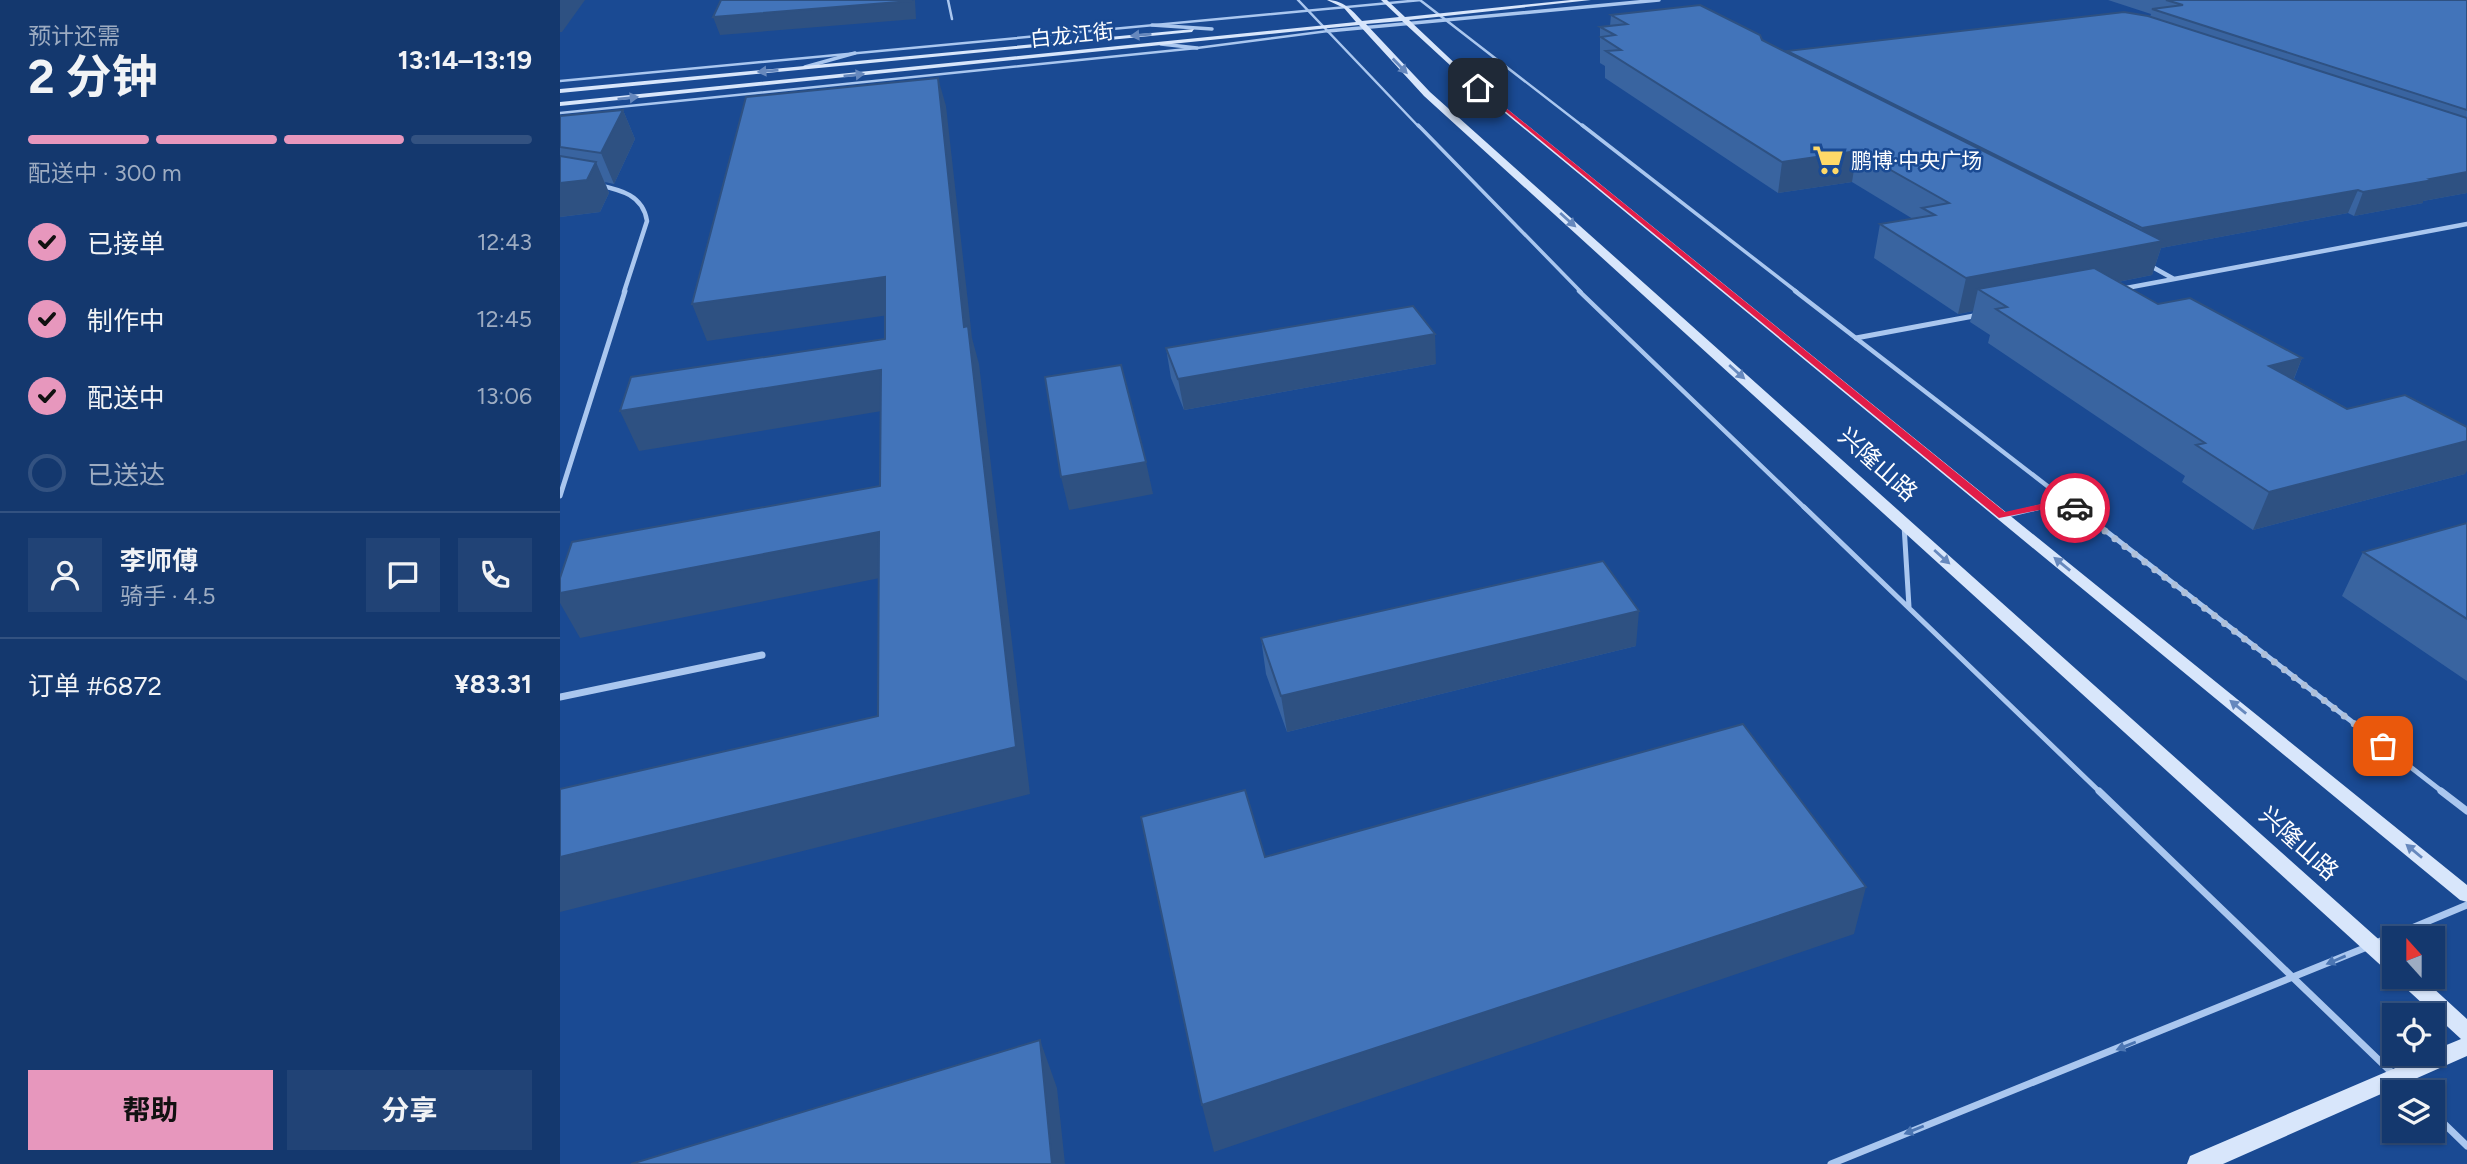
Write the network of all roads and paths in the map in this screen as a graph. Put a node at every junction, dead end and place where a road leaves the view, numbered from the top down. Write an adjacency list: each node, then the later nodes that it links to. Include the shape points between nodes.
1 (948, 0): 14 (lane)
2 (1298, 0): 10 (lane)
3 (1330, 0): 13 (street, 兴隆山路)
4 (1421, 0): 11 (lane, 白龙江街); 12 (lane)
5 (1507, 0): 12 (street, 白龙江街)
6 (1588, 0): 8 (street, 白龙江街)
7 (1659, 0): 9 (street, 白龙江街)
8 (1546, 4): 9 (street); 12 (street, 白龙江街)
9 (1604, 5): 15 (street, 白龙江街)
10 (1309, 11): 13 (lane, 白龙江街); 16 (lane); 17 (lane, 白龙江街)
11 (1395, 11): 12 (street, 白龙江街); 13 (street, 白龙江街); 13 (lane, 白龙江街); 15 (street, 白龙江街); 37 (street, 兴隆山路, via 1478,88)
12 (1433, 11): 15 (lane)
13 (1355, 18): 16 (street, 白龙江街); 19 (street, 白龙江街); 38 (street, 兴隆山路, one-way to 38, via 1427,94)
14 (953, 19)
15 (1443, 20): 34 (lane)
16 (1320, 22): 18 (street, 白龙江街); 19 (lane); 20 (street, 白龙江街)
17 (1152, 25): 18 (street); 22 (lane, 白龙江街)
18 (1212, 29): 23 (street, 白龙江街, one-way to 23)
19 (1328, 31): 21 (lane); 39 (lane, via 1539,252)
20 (1161, 44): 21 (street); 26 (street, 白龙江街, one-way to 20)
21 (1198, 48): 27 (lane)
22 (855, 53): 23 (street); 24 (lane, 白龙江街)
23 (805, 67): 25 (street, 白龙江街, one-way to 25)
24 (560, 81)
25 (560, 91)
26 (560, 104)
27 (560, 113)
28 (593, 184): 35 (street, via 636,198 647,221)
29 (2467, 224): 31 (street)
30 (2138, 260): 31 (street)
31 (2174, 279): 32 (street)
32 (2108, 291)
33 (1988, 314): 34 (street)
34 (1856, 338): 36 (lane)
35 (560, 496)
36 (2067, 501): 37 (lane); 42 (lane)
37 (2003, 516): 43 (street, 兴隆山路, one-way to 37)
38 (1904, 522): 39 (lane); 45 (street, 兴隆山路, one-way to 45)
39 (1909, 607): 47 (lane)
40 (762, 655): 41 (street)
41 (560, 697)
42 (2467, 811)
43 (2467, 895)
44 (2467, 905): 45 (lane)
45 (2372, 945): 46 (street, 兴隆山路); 47 (lane, one-way to 47)
46 (2382, 954)
47 (2294, 978): 51 (lane); 55 (lane, one-way to 55)
48 (2420, 989): 49 (street)
49 (2467, 1032)
50 (2467, 1046): 51 (street)
51 (2396, 1076): 52 (lane); 56 (street)
52 (2400, 1080)
53 (2445, 1125): 54 (lane)
54 (2467, 1146)
55 (1831, 1164)
56 (2198, 1164)

